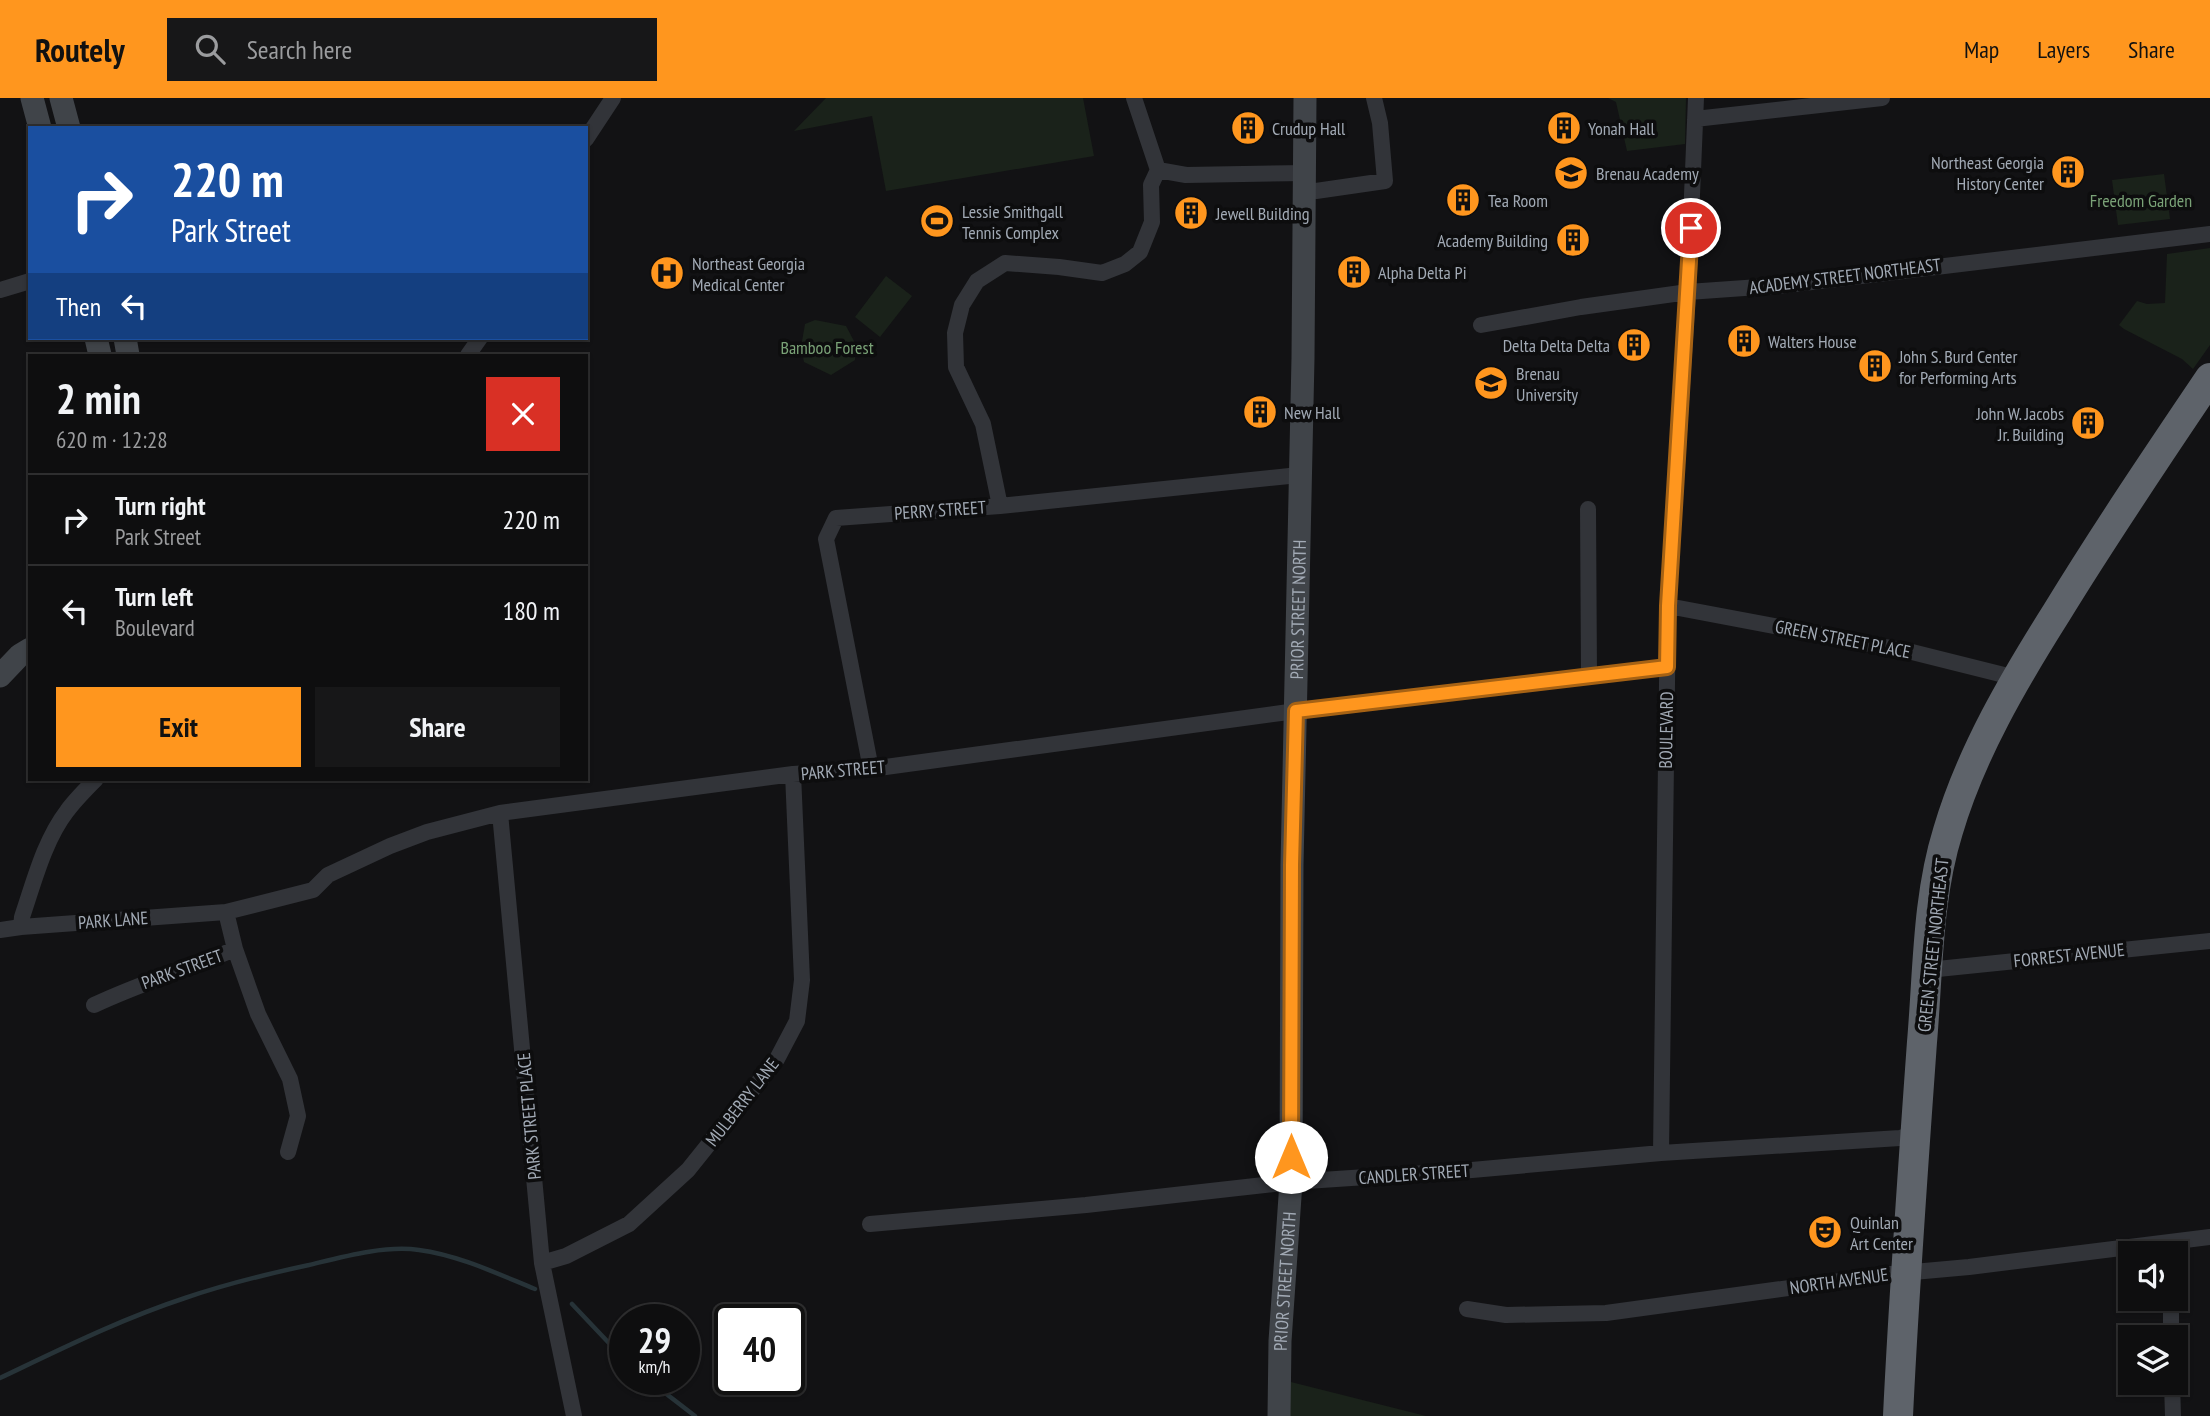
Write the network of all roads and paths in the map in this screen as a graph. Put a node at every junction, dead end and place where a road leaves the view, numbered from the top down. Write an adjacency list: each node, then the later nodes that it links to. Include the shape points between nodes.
1 (32, 98): 10 (street)
2 (61, 98): 11 (street)
3 (613, 98): 12 (street)
4 (1134, 98): 13 (street)
5 (1306, 98): 14 (street, PRIOR STREET NORTH)
6 (1374, 98): 14 (street, via 1385,181 1316,191)
7 (1696, 98): 9 (street, BOULEVARD)
8 (1882, 98): 9 (street)
9 (1695, 119): 18 (street, BOULEVARD)
10 (39, 126)
11 (68, 126)
12 (588, 136)
13 (1158, 170): 14 (street); 22 (street, via 1151,185 1152,222 1140,252 1125,264 1102,273 1005,263 977,281 962,304 955,332 956,367 983,424)
14 (1305, 181): 21 (street, PRIOR STREET NORTH)
15 (2210, 234): 18 (street, ACADEMY STREET NORTHEAST, via 1787,285)
16 (28, 282): 17 (street)
17 (0, 290)
18 (1688, 292): 19 (street, ACADEMY STREET NORTHEAST); 24 (street, BOULEVARD)
19 (1482, 324)
20 (2210, 377): 29 (highway, GREEN STREET NORTHEAST)
21 (1299, 475): 22 (street, PERRY STREET); 30 (street, PRIOR STREET NORTH)
22 (1000, 506): 31 (street, PERRY STREET, via 836,518 831,528 826,539)
23 (1588, 509): 28 (street)
24 (1668, 606): 26 (street, BOULEVARD); 29 (street, GREEN STREET PLACE, via 1912,652)
25 (25, 652): 27 (street)
26 (1667, 667): 28 (street, PARK STREET); 44 (street, BOULEVARD)
27 (0, 676)
28 (1590, 676): 30 (street, PARK STREET)
29 (2017, 678): 40 (highway, GREEN STREET NORTHEAST, via 1972,769 1947,833)
30 (1296, 711): 31 (street, PARK STREET); 45 (street, PRIOR STREET NORTH)
31 (871, 769): 32 (street, PARK STREET)
32 (793, 774): 34 (street, PARK STREET); 50 (street, MULBERRY LANE, via 802,980 797,1021 776,1059 688,1170 629,1224)
33 (94, 781): 36 (street, via 55,831)
34 (500, 813): 35 (street, PARK STREET, via 390,846 328,875 313,890); 50 (street, PARK STREET PLACE)
35 (226, 912): 36 (street, PARK LANE); 39 (street, PARK STREET)
36 (21, 927): 37 (street, PARK LANE)
37 (0, 930)
38 (2210, 942): 40 (street, FORREST AVENUE)
39 (235, 949): 41 (street, PARK STREET); 43 (street, via 258,1014 290,1079 298,1116)
40 (1928, 970): 42 (highway, GREEN STREET NORTHEAST)
41 (94, 1005)
42 (1915, 1133): 44 (street, CANDLER STREET, via 1900,1138); 51 (highway, GREEN STREET NORTHEAST)
43 (288, 1152)
44 (1661, 1153): 45 (street, CANDLER STREET)
45 (1291, 1182): 46 (street, CANDLER STREET); 55 (street, PRIOR STREET NORTH)
46 (870, 1224)
47 (2210, 1237): 48 (street, NORTH AVENUE)
48 (2188, 1242)
49 (2118, 1252): 51 (street, NORTH AVENUE)
50 (542, 1263): 54 (street, PARK STREET PLACE)
51 (1906, 1272): 52 (street, NORTH AVENUE, via 1606,1313 1506,1315); 56 (highway, GREEN STREET NORTHEAST)
52 (1467, 1308)
53 (2172, 1395): 57 (street)
54 (575, 1416)
55 (1279, 1416)
56 (1898, 1416)
57 (2173, 1416)

